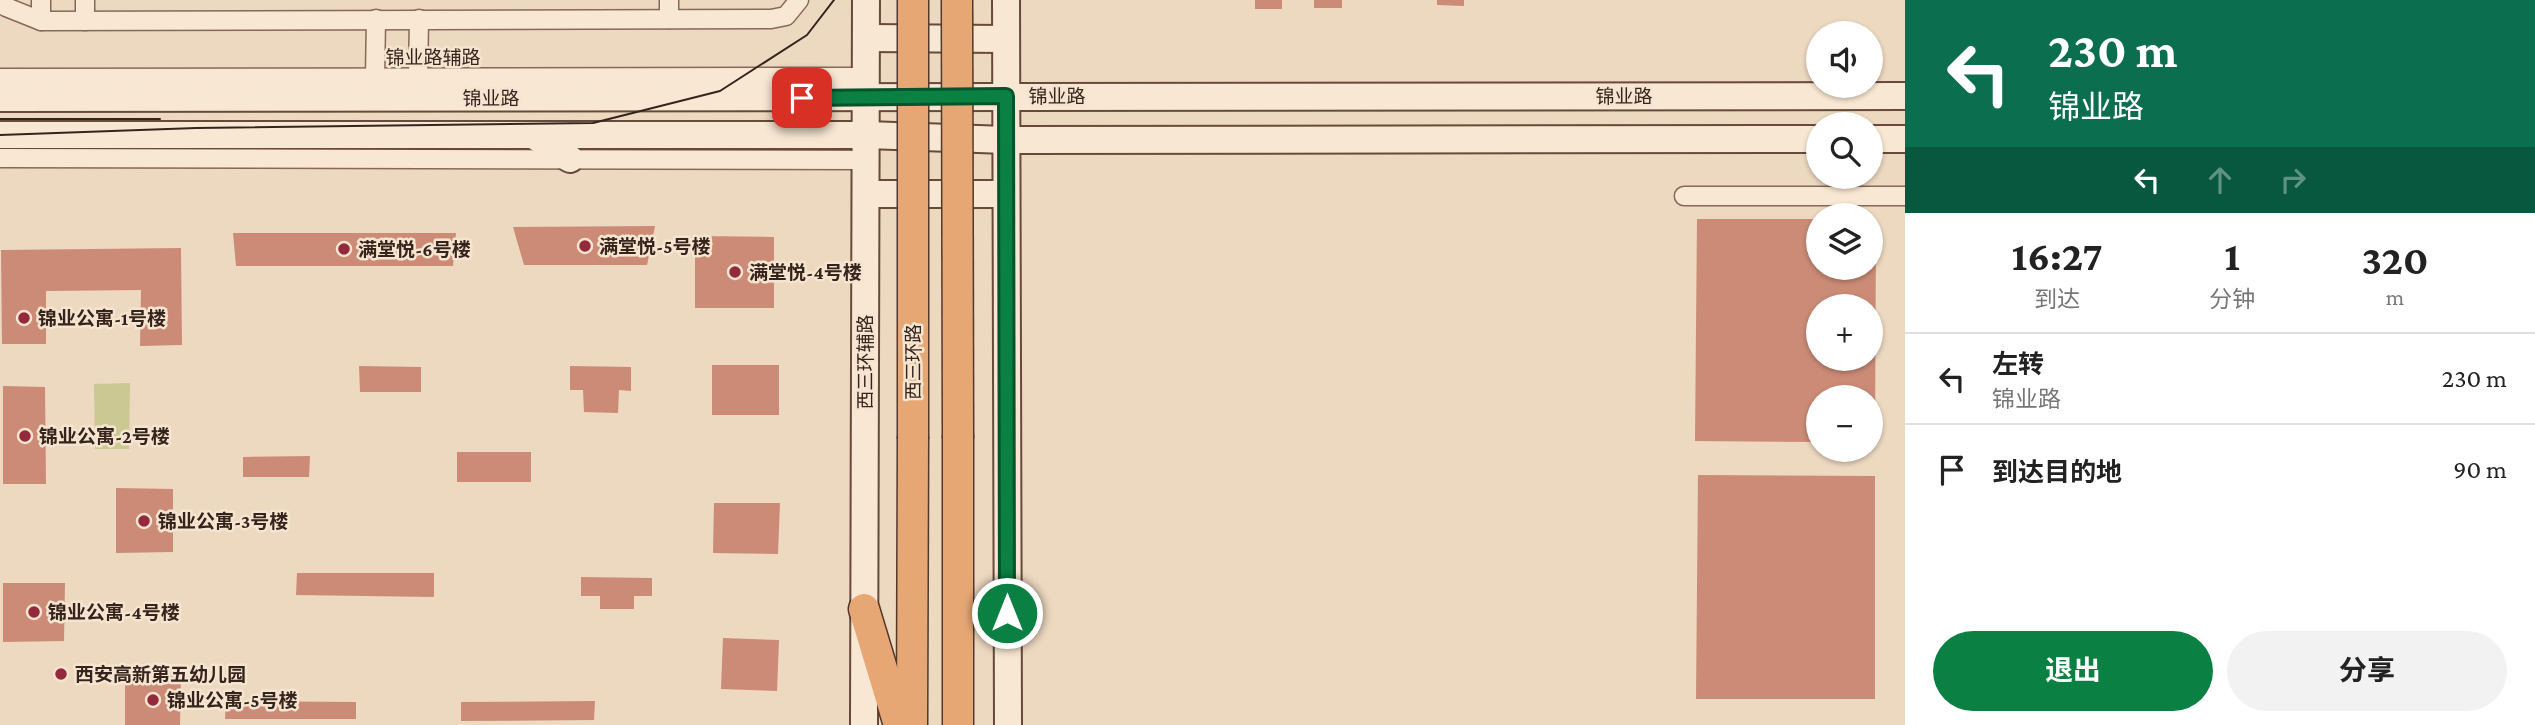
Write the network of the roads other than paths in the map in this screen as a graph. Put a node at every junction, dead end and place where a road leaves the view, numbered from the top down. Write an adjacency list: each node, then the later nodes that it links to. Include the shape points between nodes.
1 (41, 0): 13 (street)
2 (85, 0): 14 (street)
3 (669, 0): 12 (street)
4 (799, 0): 12 (street, via 786,16 771,19)
5 (866, 0): 15 (main road, 西三环辅路)
6 (914, 0): 40 (highway, 西三环路, bridge)
7 (957, 0): 41 (highway, bridge)
8 (1006, 0): 16 (main road)
9 (0, 1): 13 (street)
10 (376, 19): 11 (street); 14 (street); 18 (street)
11 (419, 19): 12 (street); 19 (street)
12 (669, 19)
13 (41, 21): 14 (street)
14 (85, 21)
15 (867, 38): 16 (main road); 20 (main road, 西三环辅路)
16 (1006, 38): 21 (main road)
17 (0, 78): 18 (street, 锦业路辅路)
18 (369, 88): 19 (main road, 锦业路); 23 (main road, 锦业路)
19 (426, 88): 20 (main road, 锦业路)
20 (867, 88): 21 (main road, 锦业路); 30 (main road, 西三环辅路)
21 (1006, 96): 22 (main road, 锦业路); 29 (main road)
22 (1905, 96)
23 (0, 98)
24 (0, 135): 25 (main road, 锦业路)
25 (533, 135): 30 (main road, 锦业路); 32 (main road)
26 (1806, 139): 29 (main road, 锦业路)
27 (1883, 139): 28 (main road)
28 (1905, 139)
29 (1006, 140): 30 (main road, 锦业路); 34 (main road)
30 (867, 147): 32 (street); 33 (main road, 西三环辅路)
31 (0, 158): 32 (street)
32 (570, 159)
33 (866, 194): 34 (main road); 37 (main road, 西三环辅路)
34 (1006, 194): 42 (main road)
35 (1684, 196): 36 (street)
36 (1905, 197)
37 (864, 609): 38 (main road, 西三环辅路); 39 (highway)
38 (864, 725)
39 (899, 725)
40 (912, 725)
41 (958, 725)
42 (1008, 725)

